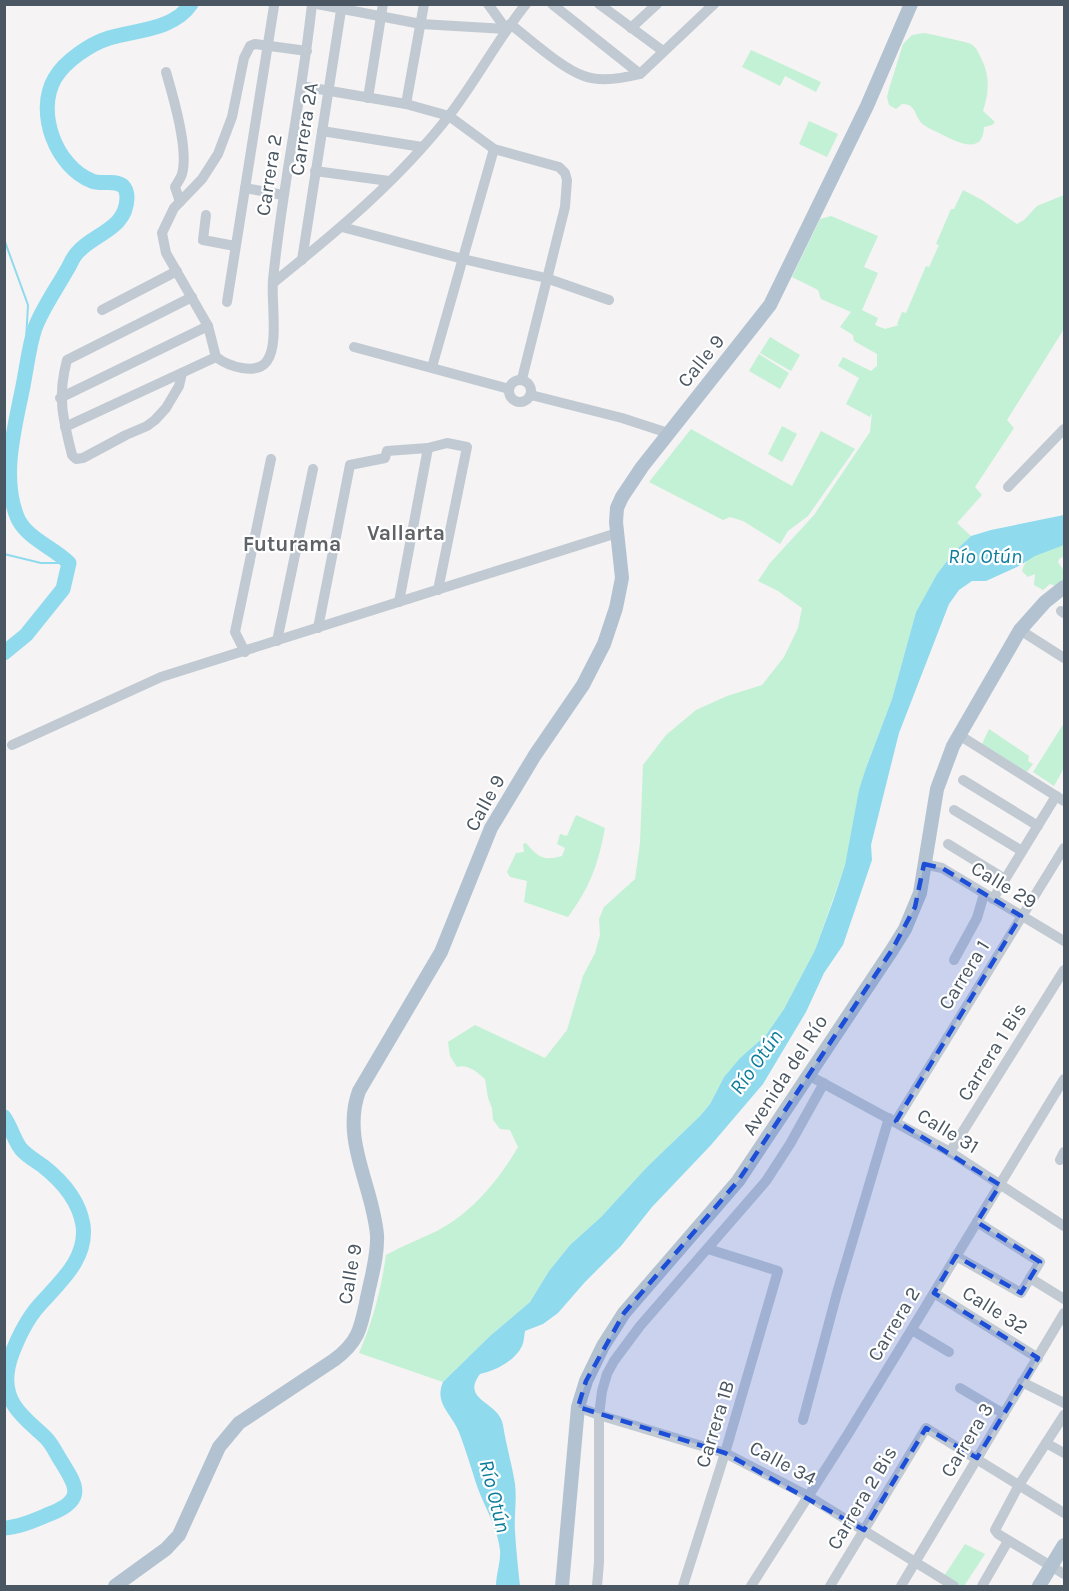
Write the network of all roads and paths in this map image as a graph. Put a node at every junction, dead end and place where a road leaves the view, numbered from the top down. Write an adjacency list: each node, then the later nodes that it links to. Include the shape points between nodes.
1 (314, 4): 12 (street); 18 (street, Carrera 2)
2 (383, 4): 13 (street)
3 (424, 4): 14 (street)
4 (488, 4): 15 (street)
5 (526, 4): 15 (street)
6 (552, 4): 21 (street)
7 (657, 4): 16 (street)
8 (714, 4): 19 (street)
9 (911, 4): 58 (main road, Calle 9, via 867,106 770,305)
10 (602, 5): 16 (street)
11 (274, 6): 17 (street)
12 (342, 7): 13 (street); 23 (street, Carrera 2A)
13 (381, 16): 14 (street); 24 (street)
14 (421, 24): 15 (street); 25 (street)
15 (508, 27): 21 (street, via 585,77); 26 (street)
16 (631, 28): 19 (street)
17 (268, 46): 18 (street); 32 (street); 34 (street, via 250,46 218,154)
18 (307, 51): 22 (street, Carrera 2)
19 (663, 51): 21 (street)
20 (166, 72): 34 (street, via 182,152 182,174 175,187)
21 (640, 74)
22 (302, 86): 23 (street); 33 (street, Carrera 2)
23 (328, 90): 24 (street); 27 (street, Carrera 2A)
24 (368, 98): 25 (street)
25 (406, 104): 26 (street)
26 (448, 116): 28 (street); 29 (street)
27 (322, 131): 28 (street); 30 (street, Carrera 2A)
28 (422, 147): 31 (street)
29 (494, 149): 38 (street); 41 (street, via 559,166 565,173 568,192)
30 (315, 171): 31 (street); 39 (street, Carrera 2A)
31 (390, 181): 36 (street)
32 (245, 188): 33 (street); 37 (street)
33 (283, 195): 42 (street, Carrera 2)
34 (180, 202): 40 (street, via 162,233 166,253)
35 (207, 215): 37 (street, via 203,240)
36 (342, 227): 38 (street); 39 (street)
37 (235, 246): 45 (street)
38 (463, 259): 41 (street); 50 (street)
39 (302, 260): 42 (street)
40 (177, 271): 43 (street); 46 (street)
41 (546, 278): 44 (street); 52 (street)
42 (273, 284): 49 (street, Carrera 2, via 273,338 266,362 257,368 233,366)
43 (192, 297): 47 (street); 55 (street, via 67,360)
44 (609, 300)
45 (227, 302)
46 (102, 310)
47 (207, 326): 49 (street); 55 (street)
48 (354, 346): 50 (street)
49 (216, 357): 51 (street)
50 (432, 367): 53 (street)
51 (182, 374): 56 (street); 56 (street, via 179,386 156,420 82,458 72,455)
52 (522, 379): 53 (street, via 512,382); 54 (street, via 531,387)
53 (509, 388): 54 (street, via 515,401)
54 (531, 395): 58 (street)
55 (60, 398): 56 (street)
56 (65, 427)
57 (1065, 429): 62 (street)
58 (668, 433): 63 (main road, Calle 9, via 622,497 616,514)
59 (428, 448): 65 (street, via 447,442 467,447); 66 (street); 67 (street, via 387,452 385,458 350,465)
60 (271, 459): 70 (street, via 235,632)
61 (313, 469): 69 (street)
62 (1008, 488)
63 (617, 533): 65 (street); 126 (main road, Calle 9, via 622,578 604,644 583,685 491,828 438,958 355,1103 356,1148 377,1234 360,1331 345,1352 239,1423 219,1447 179,1535)
64 (1065, 587): 68 (main road, Avenida del Río)
65 (438, 590): 66 (street)
66 (399, 602): 67 (street)
67 (318, 628): 69 (street)
68 (1020, 630): 71 (street); 72 (main road, Avenida del Río)
69 (277, 641): 70 (street)
70 (245, 652): 73 (street, via 161,677)
71 (1065, 658)
72 (959, 735): 75 (street); 81 (main road, Avenida del Río, via 937,789)
73 (12, 745)
74 (963, 780): 77 (street)
75 (1060, 799): 77 (street)
76 (954, 810): 80 (street)
77 (1038, 826): 80 (street)
78 (948, 844): 82 (street)
79 (1065, 848): 84 (street, Carrera 1)
80 (1022, 851): 82 (street)
81 (924, 864): 83 (street, Calle 29, via 942,868); 88 (main road, Avenida del Río, via 920,893 905,929)
82 (1005, 879): 83 (street)
83 (988, 896): 84 (street, Calle 29); 86 (street)
84 (1021, 916): 85 (street, Calle 29); 91 (street, Carrera 1)
85 (1065, 942)
86 (954, 960)
87 (1065, 970): 92 (street, Carrera 1 Bis)
88 (808, 1075): 90 (street, Calle 31); 108 (main road, Avenida del Río, via 738,1181 624,1313 603,1346)
89 (1065, 1079): 93 (street, Carrera 2)
90 (824, 1083): 91 (street, Calle 31); 96 (street, via 765,1181)
91 (892, 1119): 92 (street, Calle 31); 112 (street, Carrera 1, via 837,1293)
92 (950, 1152): 93 (street, Calle 31)
93 (1000, 1185): 94 (street, Carrera 2); 95 (street, Calle 31)
94 (977, 1222): 97 (street, Carrera 2); 98 (street, via 1040,1262)
95 (1065, 1226)
96 (708, 1249): 110 (street, via 614,1361 602,1391); 114 (street, Carrera 1B, via 778,1270)
97 (956, 1256): 98 (street, via 1021,1293); 99 (street, Carrera 2)
98 (1030, 1278): 100 (street)
99 (934, 1293): 102 (street, Carrera 2); 104 (street, Calle 32)
100 (1065, 1299)
101 (1065, 1313): 104 (street, Carrera 3)
102 (912, 1330): 103 (street); 118 (street, Carrera 2)
103 (949, 1352)
104 (1038, 1358): 105 (street, Carrera 3)
105 (1023, 1382): 107 (street); 109 (street, Carrera 3)
106 (960, 1388): 109 (street)
107 (1065, 1403)
108 (578, 1407): 110 (street, Calle 34); 127 (main road, Avenida del Río)
109 (1004, 1414): 116 (street, Carrera 3)
110 (599, 1415): 114 (street, Calle 34); 128 (street)
111 (1065, 1415): 113 (street)
112 (804, 1420)
113 (1046, 1443): 115 (street); 117 (street)
114 (725, 1453): 118 (street, Calle 34); 129 (street, Carrera 1B)
115 (1065, 1453)
116 (977, 1458): 117 (street); 120 (street, Carrera 2 Bis, via 926,1428); 123 (street, Carrera 3)
117 (1019, 1485): 119 (street); 121 (street, via 996,1527 996,1532)
118 (808, 1496): 120 (street, Calle 34); 130 (street, Carrera 2)
119 (1065, 1513)
120 (864, 1530): 123 (street, Calle 34); 131 (street, Carrera 2 Bis)
121 (1008, 1541): 124 (street); 134 (street)
122 (1065, 1545): 124 (main road)
123 (916, 1563): 132 (street, Carrera 3); 133 (street, Calle 34)
124 (1052, 1566): 125 (street); 135 (main road)
125 (1065, 1574)
126 (115, 1587)
127 (562, 1587)
128 (597, 1587)
129 (683, 1587)
130 (751, 1587)
131 (830, 1587)
132 (901, 1587)
133 (954, 1587)
134 (982, 1587)
135 (1039, 1587)

